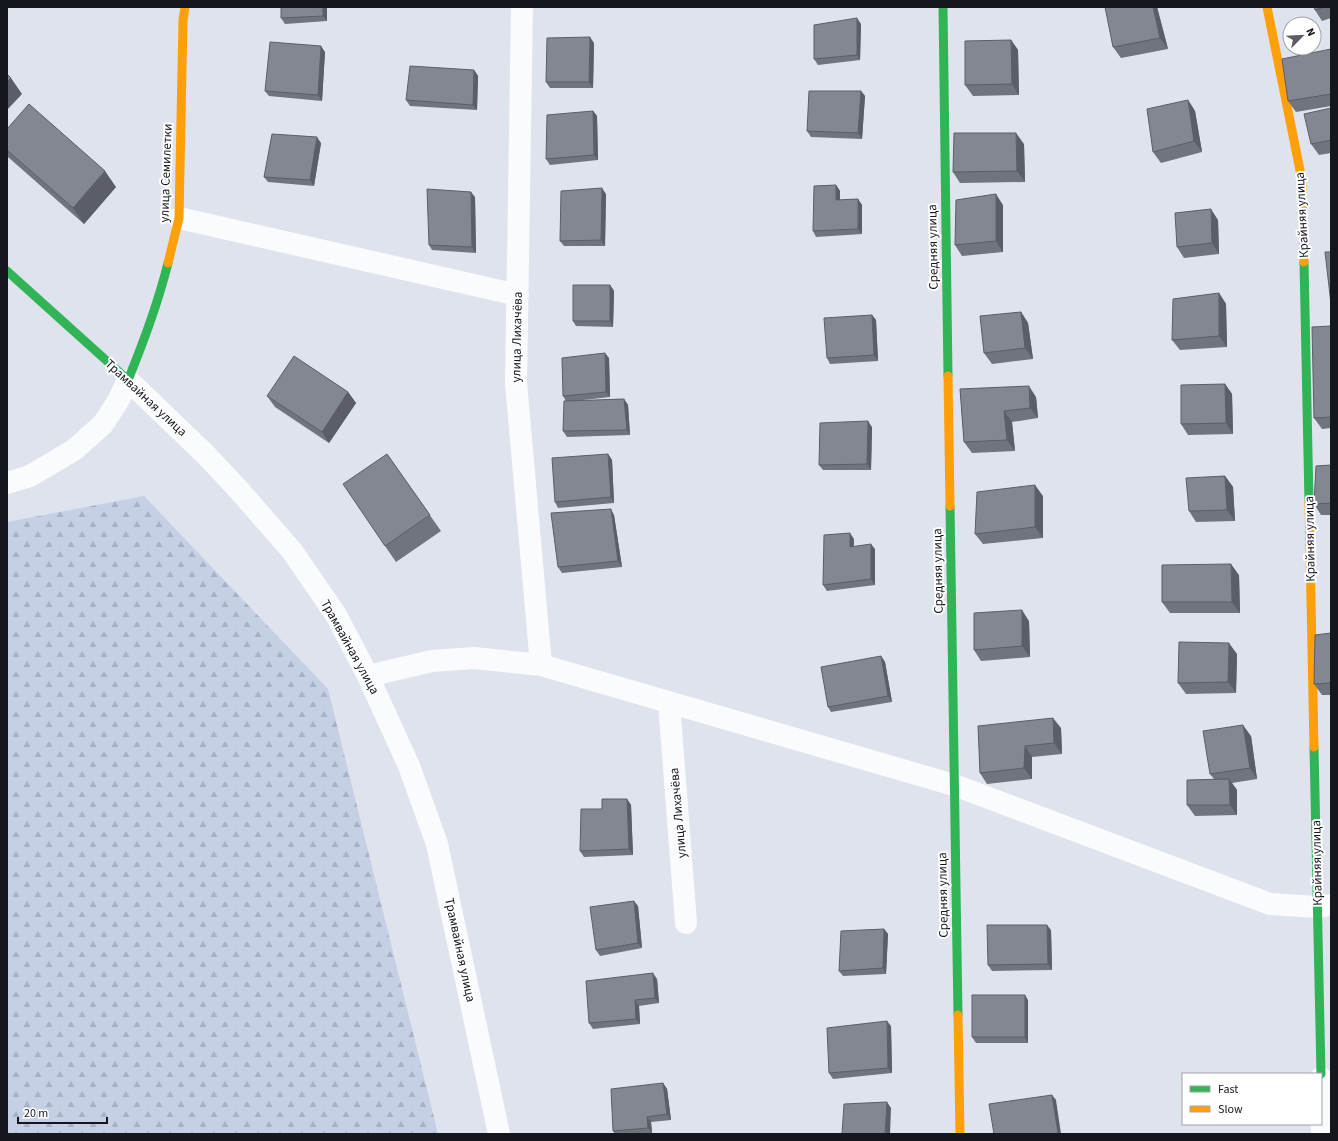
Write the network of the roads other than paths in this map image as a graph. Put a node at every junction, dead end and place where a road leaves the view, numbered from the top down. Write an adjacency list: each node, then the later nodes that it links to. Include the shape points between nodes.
1 (185, 7): 5 (street, улица Семилетки)
2 (522, 7): 7 (street, улица Лихачёва)
3 (943, 7): 13 (street, Средняя улица)
4 (1267, 7): 14 (street, Крайняя улица, via 1302,180)
5 (179, 218): 7 (street); 8 (street, улица Семилетки, via 161,292)
6 (7, 271): 8 (street, Трамвайная улица)
7 (518, 295): 10 (street, улица Лихачёва, via 516,383)
8 (128, 380): 9 (street, via 103,424 74,450 30,476); 11 (street, Трамвайная улица, via 206,455 292,551 336,615)
9 (7, 483)
10 (541, 665): 11 (street, via 474,658 432,661); 12 (street)
11 (368, 676): 17 (street, Трамвайная улица, via 409,766 437,844)
12 (669, 703): 13 (street); 15 (street, улица Лихачёва)
13 (954, 786): 14 (street, via 1270,904); 18 (street, Средняя улица)
14 (1324, 906): 16 (street, Крайняя улица)
15 (686, 923)
16 (1321, 1073)
17 (499, 1134)
18 (960, 1134)

